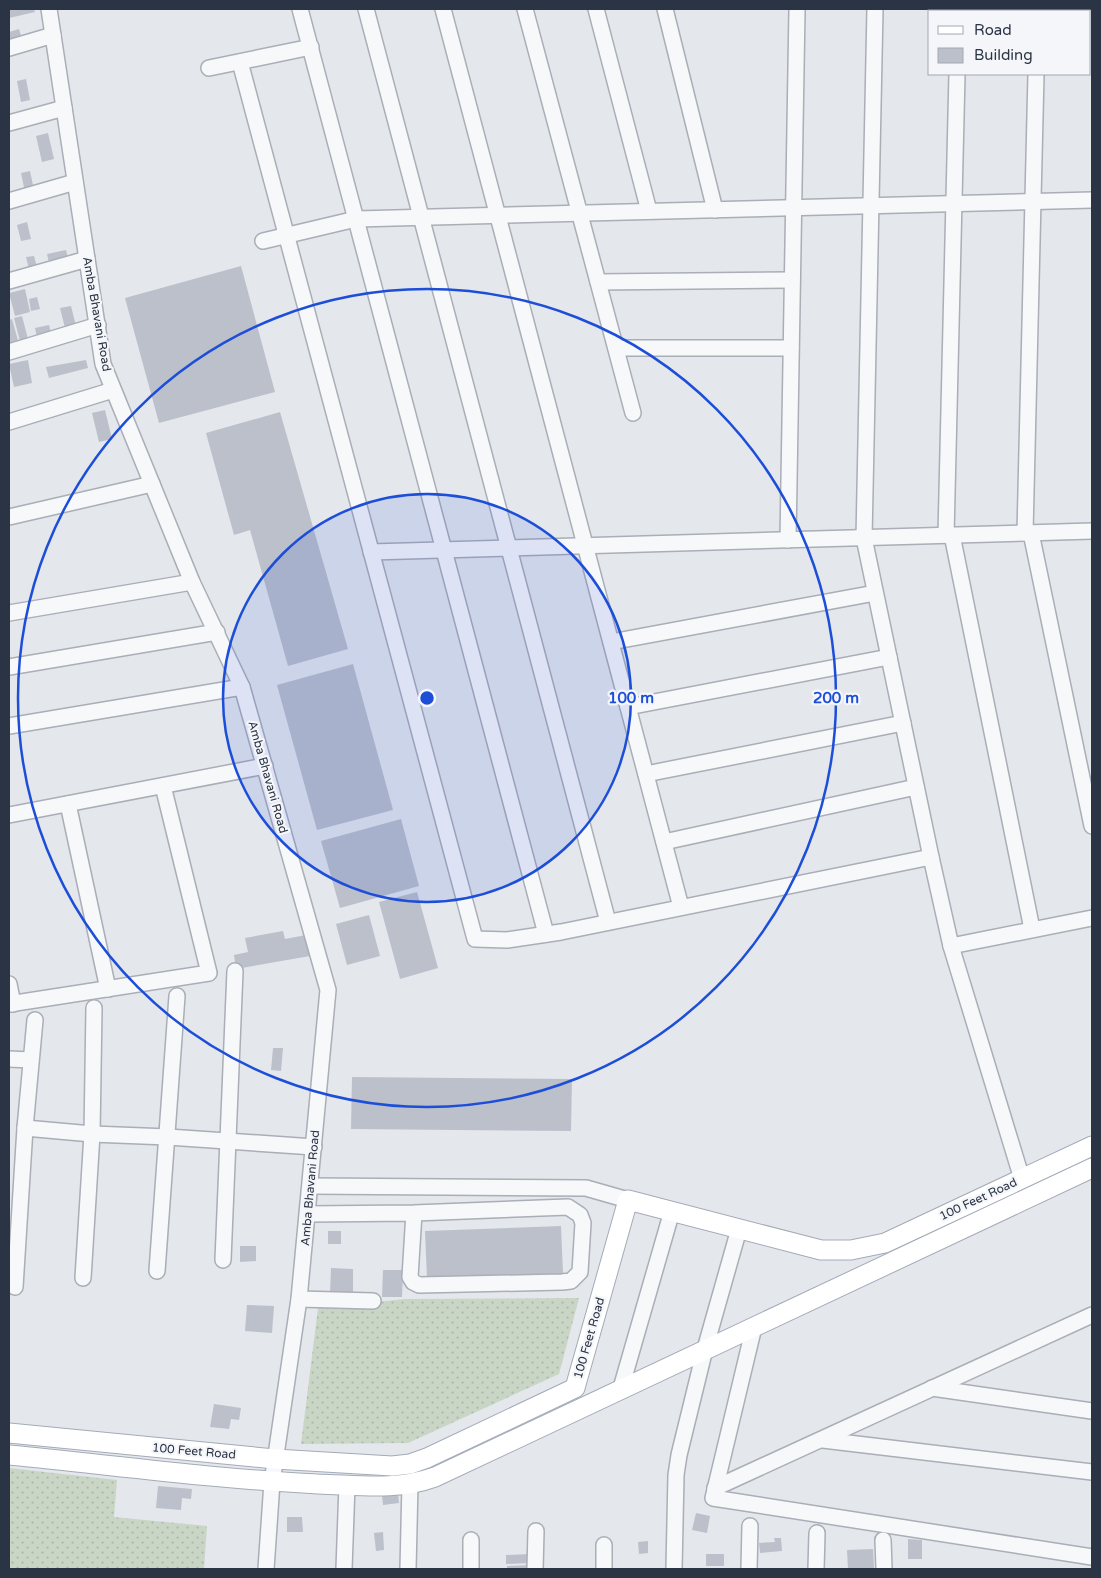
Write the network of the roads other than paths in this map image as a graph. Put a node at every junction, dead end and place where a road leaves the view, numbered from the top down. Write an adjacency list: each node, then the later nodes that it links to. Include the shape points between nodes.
1 (48, 9): 10 (street, Amba Bhavani Road)
2 (300, 9): 11 (street)
3 (366, 9): 30 (street)
4 (443, 9): 29 (street)
5 (525, 9): 28 (street)
6 (596, 9): 27 (street)
7 (665, 9): 26 (street)
8 (797, 9): 25 (street)
9 (875, 9): 24 (street)
10 (52, 35): 12 (street); 17 (street, Amba Bhavani Road)
11 (311, 47): 13 (street); 31 (street)
12 (9, 48)
13 (240, 62): 14 (street); 32 (street)
14 (209, 68)
15 (958, 75): 23 (street)
16 (1036, 75): 22 (street)
17 (64, 108): 18 (street); 19 (street, Amba Bhavani Road)
18 (9, 123)
19 (75, 182): 21 (street); 34 (street, Amba Bhavani Road)
20 (1092, 200): 22 (street)
21 (9, 201)
22 (1033, 202): 23 (street); 48 (street)
23 (954, 204): 24 (street); 49 (street)
24 (872, 206): 25 (street); 50 (street)
25 (794, 208): 26 (street); 35 (street)
26 (715, 210): 27 (street)
27 (649, 211): 28 (street)
28 (580, 213): 29 (street); 37 (street)
29 (498, 215): 30 (street); 52 (street)
30 (420, 217): 31 (street); 53 (street)
31 (356, 219): 32 (street); 54 (street)
32 (286, 235): 33 (street); 55 (street)
33 (263, 241)
34 (87, 259): 36 (street); 38 (street, Amba Bhavani Road)
35 (792, 280): 37 (street); 40 (street)
36 (9, 282)
37 (598, 282): 39 (street)
38 (98, 326): 41 (street); 42 (street, Amba Bhavani Road, via 103,364)
39 (616, 348): 40 (street); 43 (street)
40 (791, 348): 51 (street)
41 (9, 352)
42 (113, 390): 44 (street); 45 (street, Amba Bhavani Road)
43 (633, 413)
44 (9, 422)
45 (152, 484): 46 (street); 56 (street, Amba Bhavani Road)
46 (9, 517)
47 (1092, 531): 48 (street)
48 (1028, 533): 49 (street); 73 (street)
49 (949, 535): 50 (street); 79 (street)
50 (864, 538): 51 (street); 57 (street)
51 (788, 540): 52 (street)
52 (586, 546): 53 (street); 60 (street)
53 (508, 548): 54 (street); 78 (street)
54 (444, 550): 55 (street); 80 (street)
55 (371, 552): 80 (street, via 475,939 507,940)
56 (192, 582): 58 (street); 59 (street, Amba Bhavani Road)
57 (875, 593): 60 (street); 61 (street)
58 (9, 613)
59 (216, 632): 62 (street); 63 (street, Amba Bhavani Road)
60 (611, 642): 64 (street)
61 (889, 657): 64 (street); 65 (street)
62 (9, 667)
63 (242, 687): 66 (street); 67 (street, Amba Bhavani Road)
64 (628, 707): 68 (street)
65 (903, 723): 68 (street); 70 (street)
66 (9, 726)
67 (265, 766): 69 (street); 96 (street, Amba Bhavani Road, via 328,990)
68 (646, 774): 74 (street)
69 (163, 786): 71 (street); 84 (street, via 208,973)
70 (916, 787): 74 (street); 75 (street)
71 (68, 804): 72 (street); 84 (street)
72 (9, 815)
73 (1092, 826)
74 (664, 842): 76 (street)
75 (930, 857): 76 (street); 81 (street)
76 (681, 907): 78 (street)
77 (1092, 918): 79 (street)
78 (608, 922): 80 (street)
79 (1032, 929): 81 (street)
80 (546, 934)
81 (951, 946): 98 (street)
82 (235, 971): 94 (street)
83 (9, 984): 86 (street)
84 (108, 989): 86 (street)
85 (177, 996): 93 (street)
86 (11, 1004)
87 (94, 1008): 92 (street)
88 (35, 1020): 90 (street)
89 (9, 1059): 90 (street)
90 (30, 1060): 91 (street)
91 (25, 1128): 92 (street); 108 (street)
92 (92, 1134): 93 (street); 107 (street)
93 (168, 1136): 94 (street); 106 (street)
94 (227, 1142): 96 (street); 105 (street)
95 (1092, 1146): 98 (main road, 100 Feet Road)
96 (314, 1147): 99 (street, Amba Bhavani Road)
97 (1092, 1168): 112 (main road, 100 Feet Road)
98 (1022, 1179): 104 (main road, 100 Feet Road, via 885,1243 851,1250 821,1250)
99 (311, 1186): 100 (street, via 586,1188); 103 (street, Amba Bhavani Road)
100 (628, 1200): 101 (main road, 100 Feet Road); 120 (main road, 100 Feet Road, via 575,1388 410,1464 392,1466)
101 (672, 1211): 104 (main road, 100 Feet Road); 114 (street)
102 (414, 1213): 102 (street, via 568,1208 580,1215 583,1223 580,1272 571,1281 562,1282 419,1285 410,1277); 103 (street)
103 (308, 1214): 109 (street, Amba Bhavani Road)
104 (740, 1229): 113 (street)
105 (224, 1260)
106 (157, 1271)
107 (83, 1278)
108 (15, 1287)
109 (300, 1299): 110 (street); 120 (street, Amba Bhavani Road)
110 (373, 1301)
111 (1092, 1315): 115 (street)
112 (754, 1326): 113 (main road, 100 Feet Road); 125 (street)
113 (705, 1349): 114 (main road, 100 Feet Road); 139 (street, via 677,1464)
114 (621, 1388): 123 (main road, 100 Feet Road, via 435,1477)
115 (932, 1388): 116 (street); 118 (street)
116 (1092, 1411)
117 (9, 1433): 120 (main road, 100 Feet Road)
118 (821, 1440): 121 (street); 125 (street)
119 (9, 1455): 122 (main road, 100 Feet Road)
120 (275, 1459): 122 (street, Amba Bhavani Road)
121 (1092, 1472)
122 (272, 1482): 124 (main road, 100 Feet Road); 133 (street, Amba Bhavani Road)
123 (410, 1484): 124 (main road, 100 Feet Road, via 393,1487); 135 (street)
124 (347, 1485): 134 (street)
125 (715, 1488): 132 (street, via 713,1498)
126 (750, 1526): 140 (street)
127 (536, 1531): 137 (street)
128 (817, 1533): 141 (street)
129 (471, 1540): 136 (street)
130 (883, 1540): 142 (street)
131 (604, 1545): 138 (street)
132 (1092, 1557)
133 (266, 1569)
134 (344, 1569)
135 (408, 1569)
136 (471, 1569)
137 (535, 1569)
138 (604, 1569)
139 (674, 1569)
140 (749, 1569)
141 (816, 1569)
142 (884, 1569)

